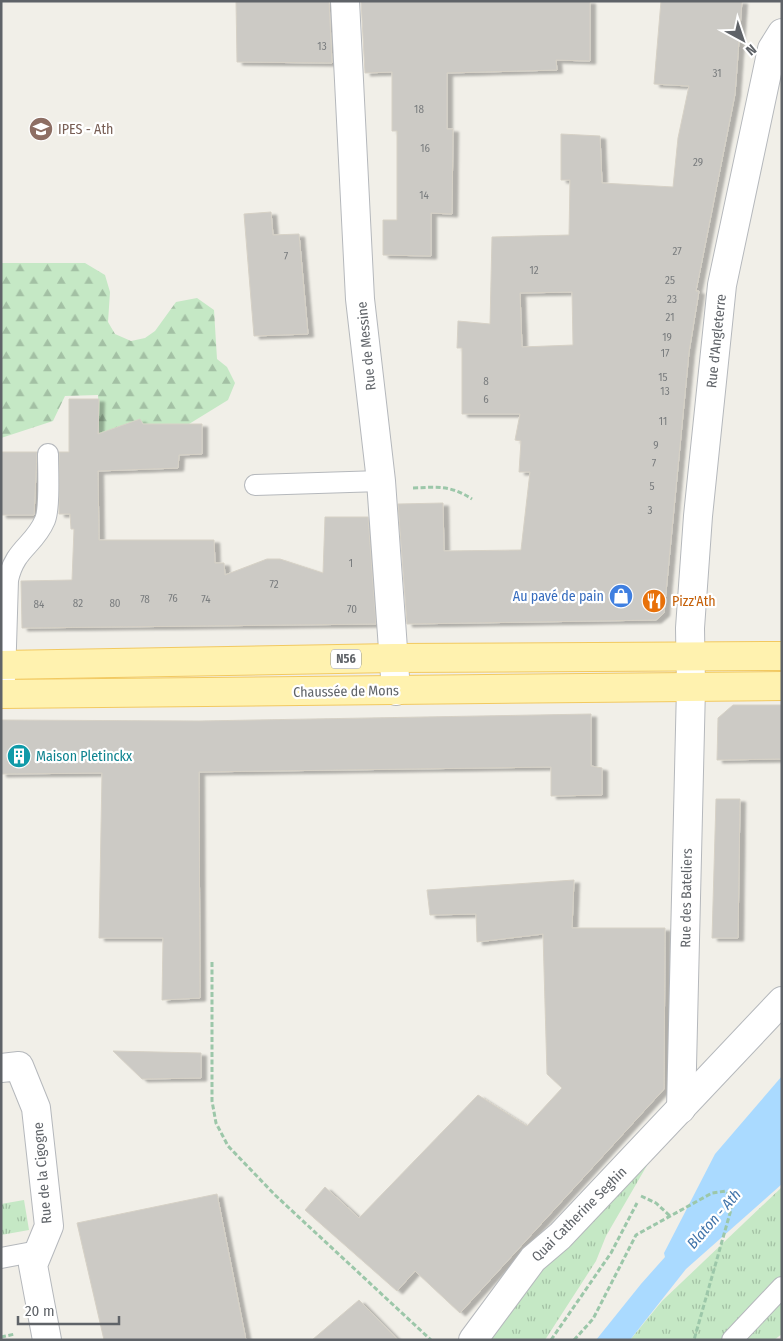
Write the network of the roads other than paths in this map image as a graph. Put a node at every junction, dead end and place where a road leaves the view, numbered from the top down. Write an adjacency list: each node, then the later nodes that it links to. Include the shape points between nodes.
1 (345, 1): 5 (street, Rue de Messine, via 360,299)
2 (782, 33): 6 (street, Rue d'Angleterre, via 772,49 722,286 698,516)
3 (48, 454): 9 (lane, via 46,518 40,531 19,553 10,573)
4 (255, 485): 5 (lane)
5 (382, 486): 8 (street, Rue de Messine)
6 (690, 656): 7 (main road, N56); 8 (main road, N56); 11 (street)
7 (782, 656)
8 (394, 658): 9 (main road, N56); 12 (street, Rue de Messine)
9 (3, 665): 13 (lane)
10 (782, 686): 11 (main road, Chaussée de Mons)
11 (691, 688): 12 (main road, Chaussée de Mons); 16 (street, Rue des Bateliers)
12 (396, 690): 13 (main road, Chaussée de Mons)
13 (3, 694)
14 (782, 1001): 16 (street, Quai Catherine Seghin)
15 (10, 1067): 17 (street, Rue de la Cigogne, via 36,1108 49,1226)
16 (687, 1103): 21 (street, Quai Catherine Seghin, via 560,1236 533,1258)
17 (38, 1252): 18 (lane); 20 (street, Rue de la Cigogne, via 33,1265)
18 (1, 1258)
19 (782, 1287): 22 (lane)
20 (47, 1340)
21 (473, 1340)
22 (732, 1340)

